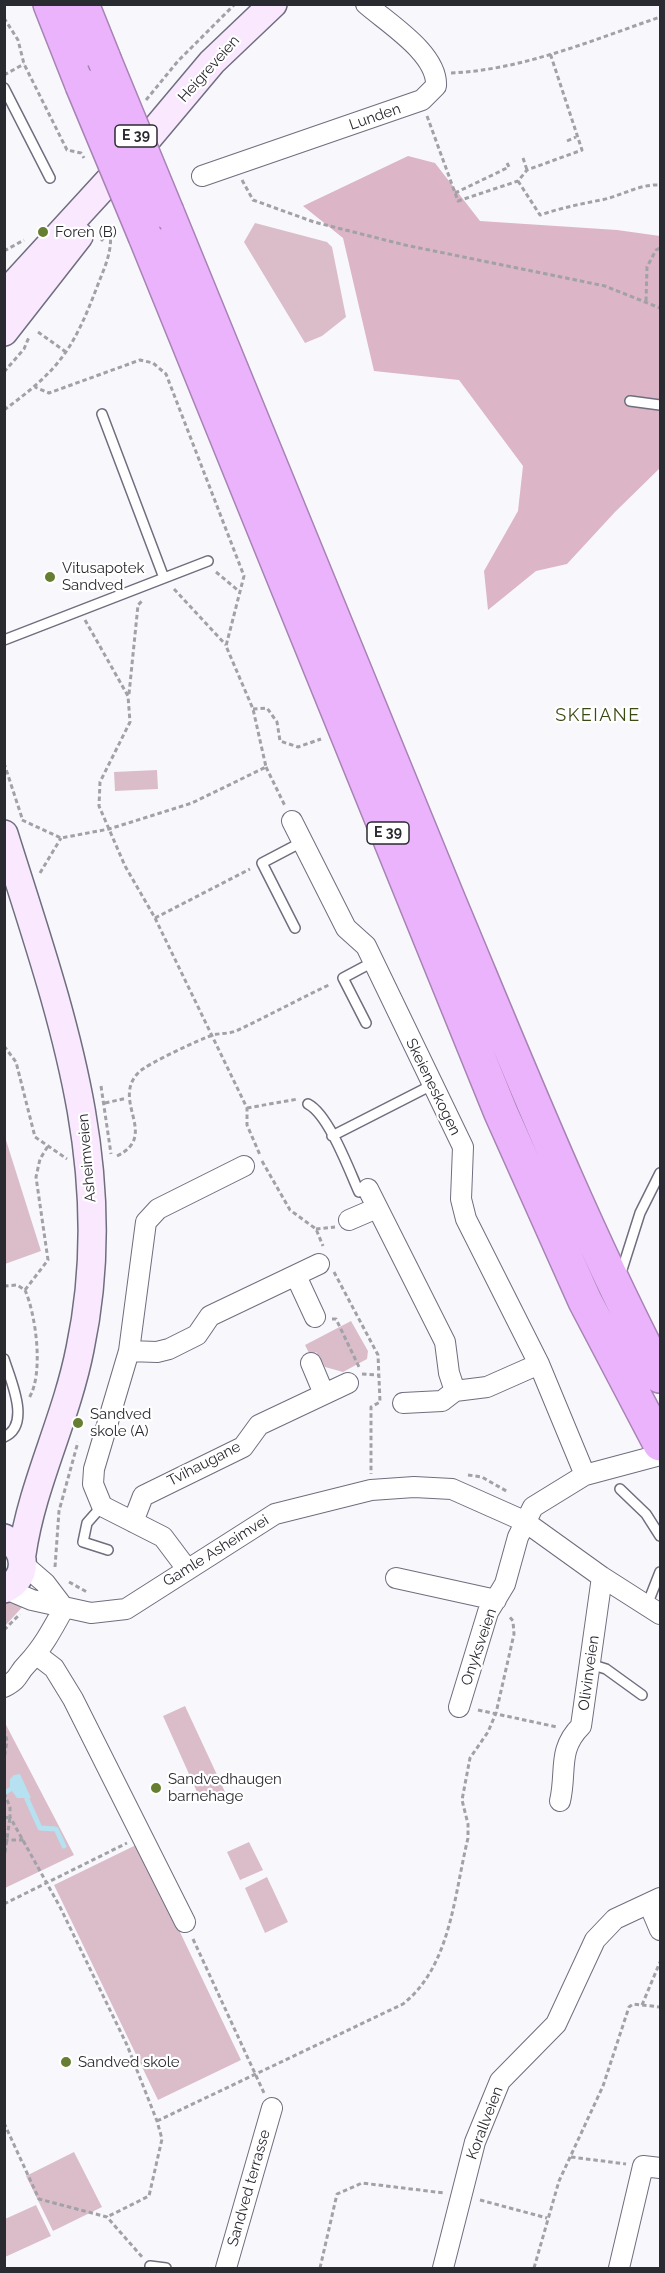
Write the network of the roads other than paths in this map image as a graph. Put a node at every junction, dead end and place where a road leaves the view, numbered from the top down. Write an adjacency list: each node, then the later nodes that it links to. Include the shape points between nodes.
1 (50, 4): 45 (highway, E 39, bridge, via 82,85 130,230 501,1113 585,1301)
2 (82, 4): 33 (highway, E 39, bridge, via 376,728)
3 (273, 4): 6 (main road, Heigreveien, via 212,62)
4 (366, 4): 7 (street, Lunden, via 424,54 437,74 436,86 422,100)
5 (4, 88): 8 (lane)
6 (149, 137): 9 (main road, Heigreveien); 10 (main road, Heigreveien, via 104,204)
7 (202, 176)
8 (50, 178)
9 (4, 295)
10 (4, 332)
11 (630, 401): 12 (lane)
12 (660, 405)
13 (102, 414): 15 (lane)
14 (208, 561): 15 (lane)
15 (164, 578): 16 (lane)
16 (4, 640)
17 (292, 821): 19 (street, Skeieneskogen)
18 (13, 827): 48 (main road, Asheimveien, via 83,1109 91,1185 91,1266 81,1349 62,1419)
19 (302, 842): 20 (lane, via 262,862); 21 (street, Skeieneskogen, via 346,927 366,946)
20 (295, 927)
21 (374, 962): 22 (lane, via 343,978); 23 (street, Skeieneskogen)
22 (366, 1023)
23 (432, 1085): 25 (lane); 38 (street, Skeieneskogen, via 463,1147 461,1199 466,1219)
24 (308, 1104): 25 (lane, via 315,1107)
25 (332, 1136): 28 (lane)
26 (244, 1166): 35 (street, via 158,1209 146,1222)
27 (660, 1173): 33 (lane, via 640,1213)
28 (363, 1191): 29 (street)
29 (377, 1208): 30 (street); 41 (street, via 445,1342)
30 (349, 1220)
31 (326, 1262): 32 (street)
32 (296, 1276): 34 (street); 35 (street, via 210,1317 197,1335 169,1349)
33 (615, 1290): 39 (highway, E 39)
34 (315, 1317)
35 (129, 1351): 50 (street, via 94,1469 93,1484)
36 (4, 1359): 44 (lane, via 19,1414 17,1425)
37 (311, 1363): 42 (street)
38 (538, 1364): 41 (street, via 487,1387); 47 (street, Skeieneskogen)
39 (660, 1376)
40 (354, 1379): 42 (street, Tvihaugane)
41 (455, 1391): 43 (street, via 442,1401)
42 (324, 1394): 52 (street, Tvihaugane, via 259,1425 243,1447 144,1497)
43 (403, 1402)
44 (4, 1437)
45 (660, 1444)
46 (660, 1455): 47 (street)
47 (585, 1475): 51 (street, via 533,1507)
48 (37, 1485): 53 (main road, Asheimveien); 56 (main road, Asheimveien)
49 (620, 1489): 54 (lane, via 646,1514)
50 (102, 1506): 52 (street); 55 (lane, via 87,1522 83,1542)
51 (524, 1521): 57 (street, Gamle Asheimvei, via 452,1489 414,1486 372,1490 275,1514); 59 (street, Gamle Asheimvei); 62 (street, Onyksveien, via 505,1584)
52 (133, 1522): 57 (street, via 163,1537)
53 (4, 1528)
54 (660, 1536)
55 (108, 1550)
56 (17, 1552): 61 (main road, via 20,1577); 63 (street)
57 (188, 1569): 63 (street, Gamle Asheimvei, via 126,1609 91,1613)
58 (660, 1572): 64 (lane)
59 (602, 1577): 64 (street, Gamle Asheimvei); 66 (street, Olivinveien)
60 (396, 1578): 62 (street)
61 (5, 1589): 63 (street, Gamle Asheimvei)
62 (496, 1600): 69 (street, Onyksveien, via 488,1612)
63 (64, 1608): 65 (street)
64 (654, 1609)
65 (37, 1655): 67 (street, via 18,1680); 72 (street, via 54,1668 73,1699)
66 (590, 1664): 68 (lane, via 606,1670); 70 (street, Olivinveien, via 581,1726 568,1742 563,1761)
67 (4, 1687)
68 (642, 1695)
69 (459, 1707)
70 (560, 1801)
71 (655, 1901): 73 (street); 79 (street, Korallveien, via 615,1919 595,1940 556,2025 500,2081 475,2142)
72 (185, 1922)
73 (660, 1930)
74 (272, 2108): 78 (street, Sandved terrasse)
75 (652, 2167): 80 (street)
76 (150, 2266): 77 (lane)
77 (166, 2268)
78 (226, 2268)
79 (443, 2268)
80 (620, 2268)

